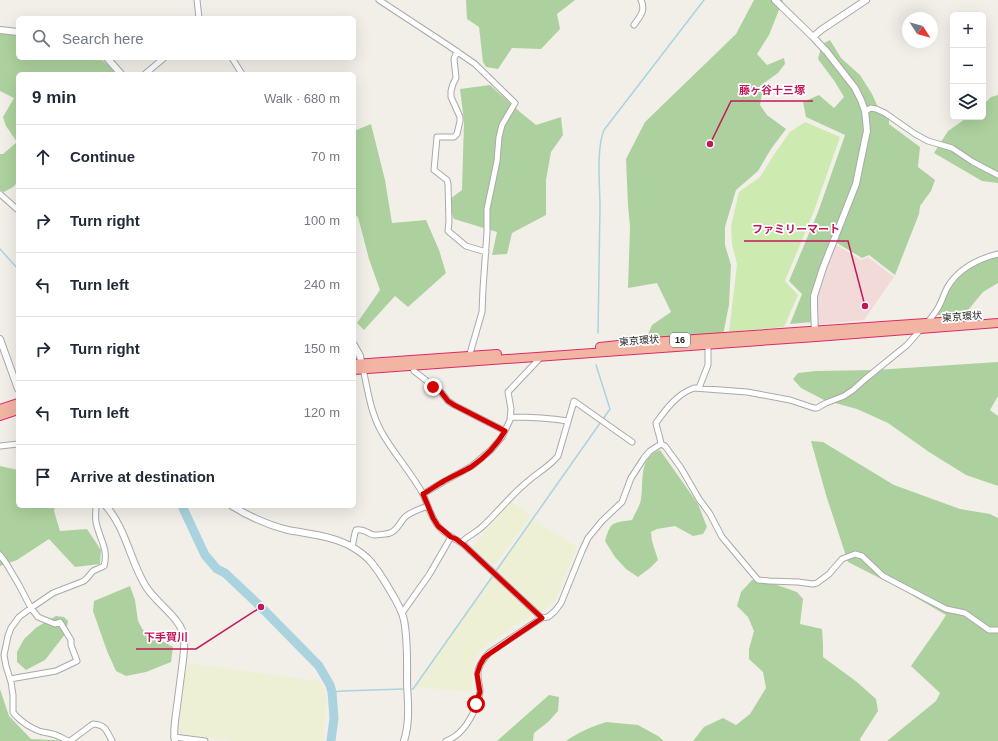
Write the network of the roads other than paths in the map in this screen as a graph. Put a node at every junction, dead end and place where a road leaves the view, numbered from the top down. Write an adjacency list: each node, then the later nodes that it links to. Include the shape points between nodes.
1 (196, 0): 6 (street)
2 (379, 0): 11 (street)
3 (641, 0): 7 (street, via 643,11)
4 (775, 0): 10 (street)
5 (866, 0): 10 (street)
6 (199, 16)
7 (634, 25)
8 (0, 30): 9 (street)
9 (16, 32)
10 (813, 37): 18 (street, via 855,88)
11 (457, 51): 22 (street, via 483,71 515,103 502,125 499,137 487,209); 22 (street, via 454,59 456,78 451,97 460,121 454,137 437,137 434,170 447,180 448,184 448,231 466,246)
12 (109, 60): 15 (street)
13 (162, 60): 16 (street)
14 (233, 60): 17 (street)
15 (119, 72)
16 (147, 72)
17 (241, 72)
18 (865, 111): 19 (street, via 871,108 885,113 915,134 952,148); 27 (street, via 867,131 856,184 814,296)
19 (998, 175)
20 (0, 194): 21 (street)
21 (16, 208)
22 (486, 252): 32 (street, via 482,312)
23 (998, 254): 26 (street, via 977,261 962,270 948,287 939,307)
24 (998, 318): 26 (highway, 東京環状 / 16)
25 (998, 323): 26 (highway, 東京環状 / 16)
26 (924, 326): 27 (highway, 東京環状 / 16); 36 (street, via 907,345 853,390 817,408 773,396)
27 (815, 334): 29 (highway, 東京環状 / 16); 32 (highway, 東京環状 / 16)
28 (0, 339): 35 (street)
29 (708, 345): 31 (highway, 東京環状 / 16); 36 (street, via 708,365)
30 (356, 349): 33 (street, via 360,356)
31 (541, 356): 32 (highway, 東京環状 / 16); 41 (street, via 508,392)
32 (469, 359): 33 (highway, 東京環状 / 16); 34 (highway, 東京環状 / 16)
33 (358, 366): 34 (highway, 東京環状 / 16); 48 (street, via 380,429)
34 (412, 366): 43 (street, via 414,371 441,392 448,401)
35 (16, 383)
36 (699, 388): 46 (street, via 681,394 656,423)
37 (16, 404): 38 (highway)
38 (0, 409)
39 (16, 411): 40 (highway)
40 (0, 416)
41 (510, 417): 42 (street); 43 (street)
42 (568, 421): 44 (street, via 574,401); 54 (street, via 558,456 554,461 518,490 483,527)
43 (505, 431): 48 (street, via 479,461)
44 (632, 442)
45 (16, 444): 47 (street)
46 (661, 444): 59 (street, via 644,458 631,478 622,502 588,538 561,603 548,617); 60 (street, via 681,468 722,537 758,580 817,583 842,559 855,554 862,556 883,576 946,609 965,613 989,630)
47 (0, 446)
48 (423, 494): 49 (street)
49 (428, 506): 53 (street, via 438,526); 55 (street, via 410,513 390,533 374,535 365,530 356,530)
50 (96, 508): 57 (street, via 96,522 106,558 104,566 93,571 84,580 53,593)
51 (108, 508): 63 (street, via 120,528 145,586 181,627 184,638)
52 (235, 508): 55 (street, via 263,522 287,530 334,539)
53 (451, 537): 54 (street); 58 (street, via 429,575)
54 (461, 543): 59 (street)
55 (352, 547): 58 (street, via 379,572)
56 (0, 555): 57 (street)
57 (31, 608): 61 (street, via 19,617 11,628); 62 (street, via 38,617 55,624 60,622 71,640 77,661 56,671)
58 (402, 613): 67 (street, via 406,637 408,712)
59 (542, 618): 68 (street, via 484,658 477,674 480,692 470,718 459,734)
60 (998, 630)
61 (2, 656): 62 (street)
62 (10, 679): 64 (street, via 15,715 40,732)
63 (174, 739): 66 (street)
64 (70, 741): 65 (street, via 93,724 105,728)
65 (112, 741)
66 (205, 741)
67 (404, 741)
68 (446, 741)

